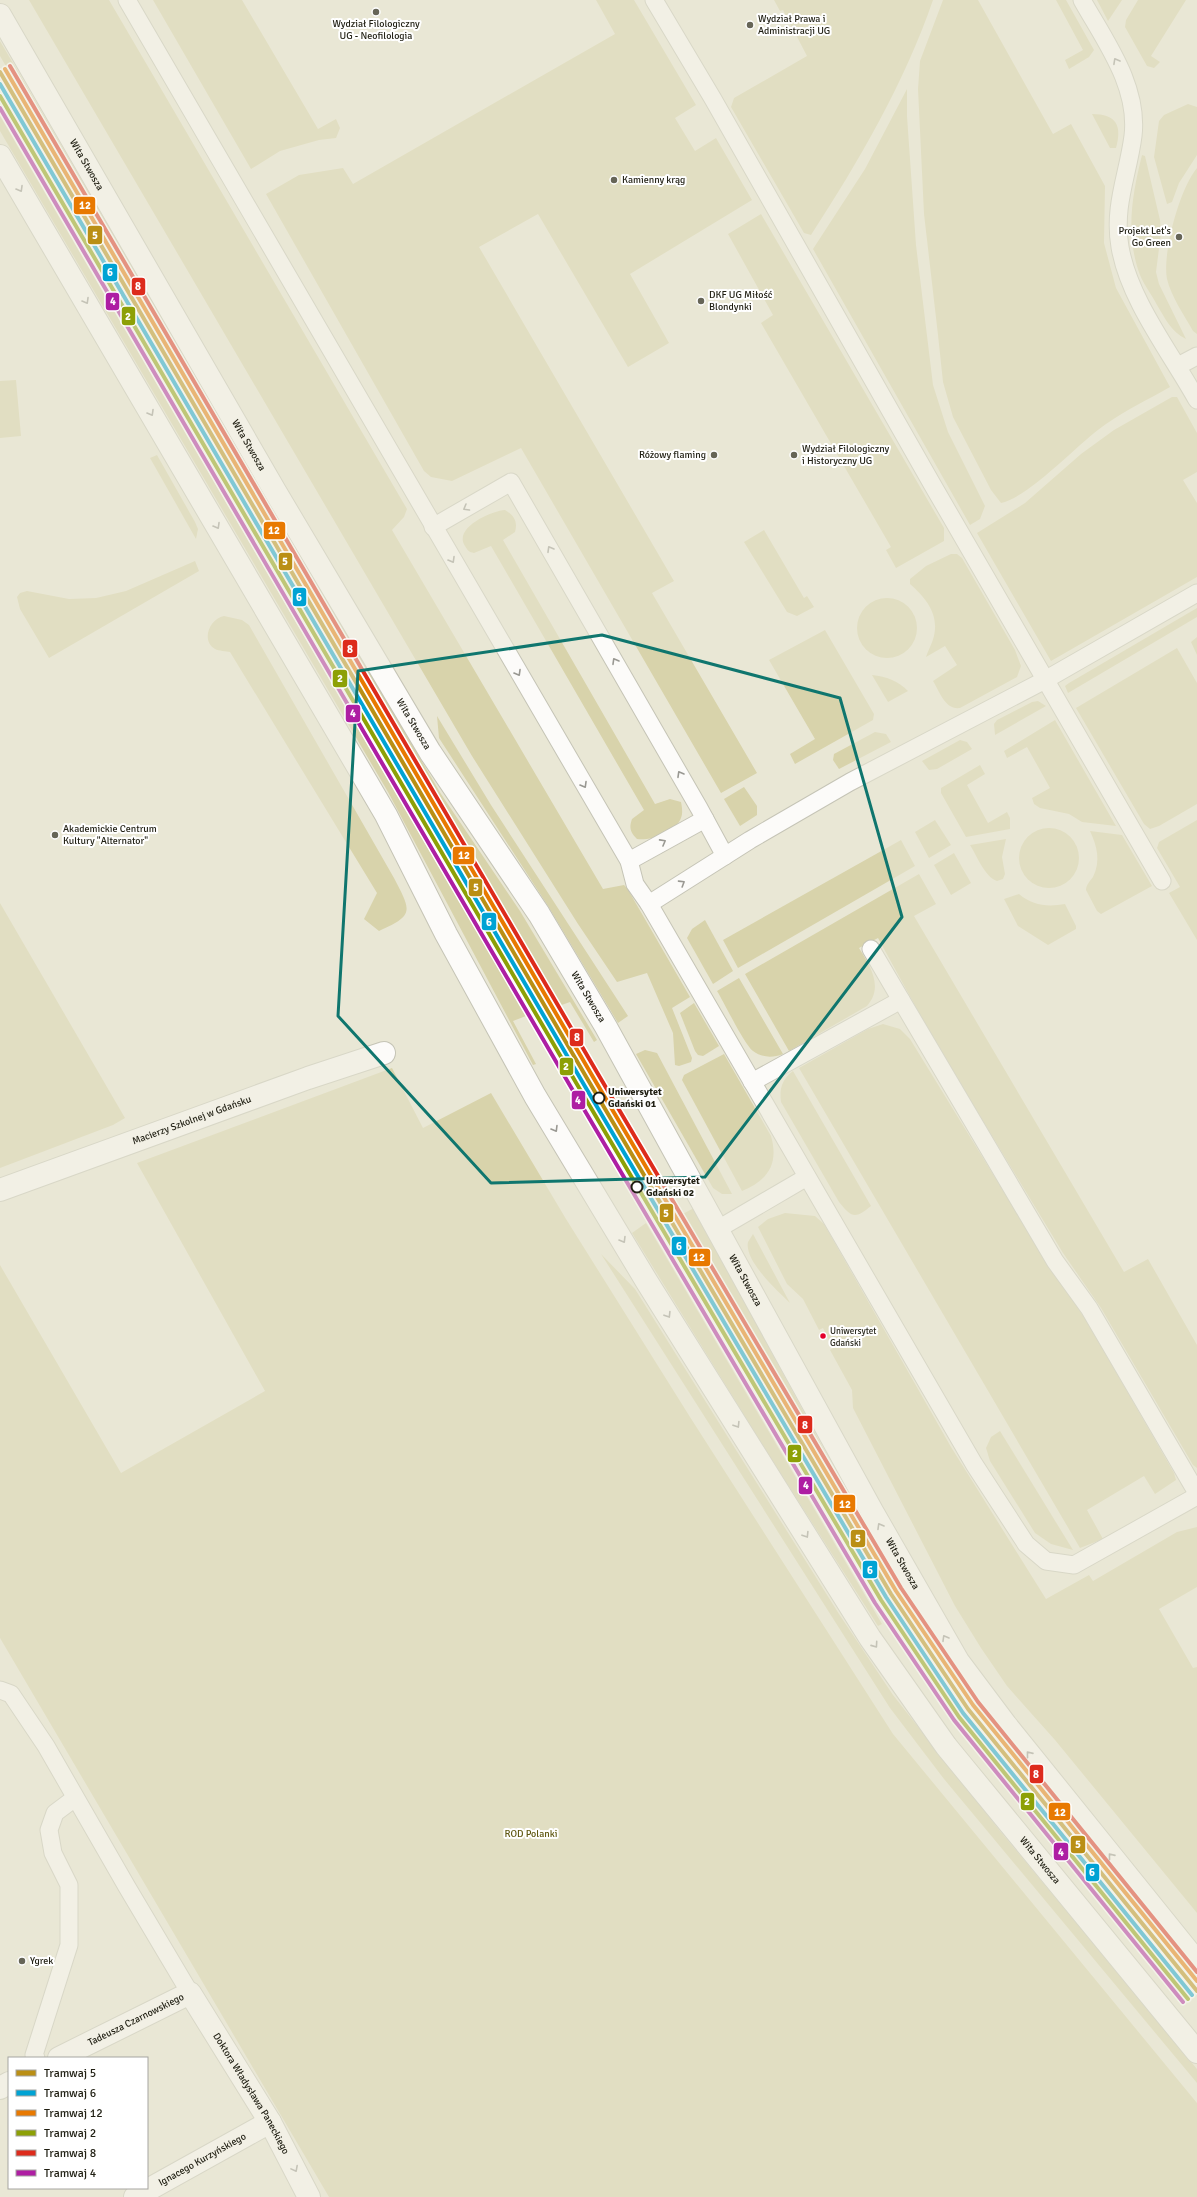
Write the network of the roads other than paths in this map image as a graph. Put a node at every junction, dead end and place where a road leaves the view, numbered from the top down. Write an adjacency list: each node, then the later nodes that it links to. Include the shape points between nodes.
1 (127, 0): 9 (lane)
2 (654, 0): 11 (lane)
3 (1082, 0): 7 (lane, one-way to 3, via 1127,278 1120,246 1120,191 1133,134 1131,97 1125,78)
4 (0, 15): 23 (street, Wita Stwosza, via 275,491 430,752 563,954)
5 (0, 156): 30 (street, Wita Stwosza, one-way to 30, via 386,815 446,934 535,1096 647,1282 870,1638 946,1746)
6 (1197, 356): 7 (lane)
7 (1178, 366): 8 (lane)
8 (1197, 400)
9 (433, 527): 12 (lane, one-way to 9, via 511,482); 14 (lane, one-way to 14)
10 (1197, 593): 11 (lane)
11 (1045, 680): 13 (lane, via 850,782); 15 (lane)
12 (705, 819): 13 (lane); 14 (lane, one-way to 12)
13 (725, 856): 16 (lane, one-way to 13)
14 (629, 861): 16 (lane, via 635,884)
15 (1162, 881)
16 (649, 904): 20 (lane)
17 (871, 949): 18 (lane)
18 (901, 1000): 20 (lane); 24 (lane, via 1055,1261 1089,1308)
19 (384, 1053): 22 (street, Macierzy Szkolnej w Gdańsku, via 293,1083)
20 (752, 1082): 21 (lane)
21 (808, 1177): 23 (lane); 25 (lane, via 974,1464 1026,1544 1046,1562 1074,1565)
22 (0, 1190)
23 (718, 1229): 28 (street, Wita Stwosza, one-way to 23, via 1006,1725 958,1661 872,1511)
24 (1197, 1493)
25 (1197, 1496)
26 (0, 1690): 27 (lane, via 11,1694 23,1710)
27 (75, 1798): 29 (lane); 31 (lane, via 55,1813 49,1830 53,1853 69,1885 69,1945)
28 (1197, 1962)
29 (190, 1993): 32 (street, Tadeusza Czarnowskiego); 33 (street, Doktora Władysława Paneckiego)
30 (1197, 2052)
31 (35, 2057)
32 (62, 2057)
33 (270, 2122): 34 (street, Ignacego Kurzyńskiego); 35 (street, Doktora Władysława Paneckiego, one-way to 35)
34 (135, 2197)
35 (309, 2197)

